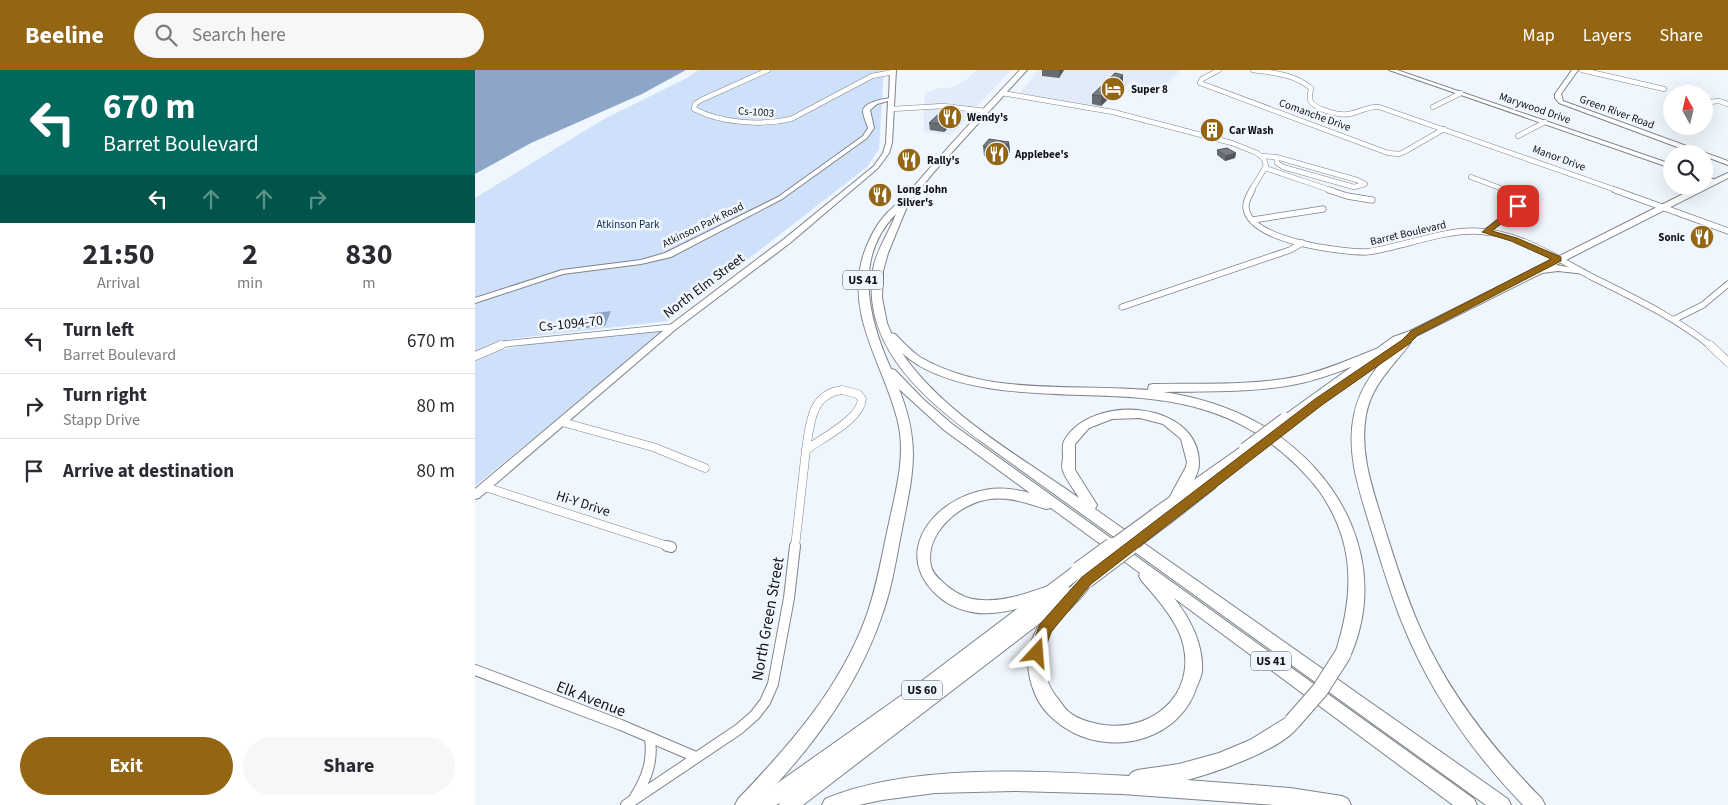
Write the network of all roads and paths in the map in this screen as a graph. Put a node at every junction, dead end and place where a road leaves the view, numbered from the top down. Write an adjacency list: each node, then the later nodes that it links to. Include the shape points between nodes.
1 (768, 70): 8 (street, Cs-1003, via 701,100 694,109 724,118 779,123 872,76)
2 (1024, 70): 10 (main road, US 41)
3 (1219, 70): 19 (street, Comanche Drive, via 1200,83 1388,153 1404,152)
4 (1253, 70): 19 (street, Manor Drive, via 1304,82 1311,88 1313,104 1334,114 1347,116 1375,107)
5 (1392, 70): 11 (street, Marywood Drive)
6 (1575, 70): 21 (street, Green River Road, via 1558,94 1561,102)
7 (1582, 70): 9 (street)
8 (893, 71): 12 (street, North Elm Street)
9 (1663, 89)
10 (1002, 93): 17 (main road, US 41); 22 (street, via 1133,117 1232,143)
11 (1461, 93): 15 (street); 18 (street, Marywood Drive)
12 (891, 99): 16 (street, North Elm Street); 44 (street, Atkinson Park Road, via 867,109 871,128 865,137 789,193 674,252 641,262 553,274)
13 (1713, 102): 14 (street)
14 (1728, 104)
15 (1433, 106)
16 (892, 109): 17 (street, via 943,106); 48 (street, North Elm Street, via 888,148 871,172 787,241)
17 (986, 110): 33 (main road, US 41)
18 (1545, 122): 20 (street); 26 (street, Marywood Drive)
19 (1444, 130): 34 (street, Manor Drive)
20 (1518, 136)
21 (1679, 145)
22 (1261, 156): 23 (street); 27 (street)
23 (1276, 157): 23 (street, via 1277,163 1283,167 1354,187 1365,185)
24 (1713, 157): 25 (street, Green River Road)
25 (1728, 162)
26 (1663, 163)
27 (1265, 168): 32 (street, via 1347,196); 36 (street, via 1246,205)
28 (1728, 175): 31 (main road, US 60)
29 (1471, 177): 38 (street, via 1510,193 1519,202)
30 (1713, 181): 31 (street)
31 (1716, 182): 34 (main road, US 60)
32 (1372, 200)
33 (904, 203): 47 (main road, US 41, via 881,256 878,271); 53 (main road, US 41, via 890,214 878,234 867,259 863,280 865,316)
34 (1666, 207): 37 (street, Manor Drive); 40 (main road, US 60)
35 (1323, 209): 36 (street)
36 (1253, 220): 39 (street, Barret Boulevard, via 1273,233)
37 (1728, 231)
38 (1486, 232): 39 (street, Barret Boulevard, via 1453,232 1360,253); 40 (street, Barret Boulevard)
39 (1302, 243): 45 (street, via 1290,250)
40 (1558, 259): 41 (main road, US 60); 42 (street, Barret Boulevard)
41 (1535, 271): 42 (main road, via 1558,268); 49 (main road, US 60)
42 (1582, 272): 46 (street, Barret Boulevard)
43 (1728, 284): 46 (street, via 1703,305)
44 (475, 301)
45 (1122, 307)
46 (1675, 319): 52 (street, Barret Boulevard, via 1705,340)
47 (881, 325): 54 (main road, via 916,359 945,373 982,384); 65 (main road, US 41, via 906,368 932,397)
48 (673, 327): 51 (street, Cs-1094-70, via 504,344); 56 (street, North Elm Street)
49 (1410, 337): 50 (main road, US 60, via 1397,339); 55 (main road, US 60); 82 (main road, via 1379,372 1361,409 1357,440 1365,488 1403,607 1426,659 1481,744)
50 (1380, 352): 54 (main road, via 1313,376 1264,385); 55 (main road, US 60)
51 (475, 356)
52 (1728, 362)
53 (885, 365): 63 (main road, US 41, via 932,415); 75 (main road, via 904,419 907,453 887,568 874,617 857,658 814,726)
54 (1045, 388): 73 (main road, bridge, via 1153,394 1205,405 1254,426 1313,473 1341,516 1352,545 1358,588 1351,632 1331,675 1292,722 1254,748 1213,765 1164,776)
55 (1288, 421): 58 (main road, US 60)
56 (562, 422): 59 (street, via 635,441); 60 (street, North Elm Street)
57 (806, 450): 57 (street, North Green Street, via 820,398 827,393 845,390 861,396 862,408 856,415); 72 (street, North Green Street, via 789,598 773,684 755,714)
58 (1248, 451): 62 (main road, US 60); 64 (main road, US 60)
59 (705, 468)
60 (485, 487): 61 (street, North Elm Street); 66 (street, Hi-Y Drive)
61 (475, 495)
62 (1175, 500): 64 (main road, US 60); 65 (main road, via 1193,461 1190,445 1180,432 1165,420 1145,414 1124,412 1097,418 1077,431 1071,440 1067,451 1068,467 1081,495)
63 (1074, 518): 67 (main road, US 41); 69 (main road, via 1028,497 1006,493 984,495 948,511 937,521 925,544 924,563 931,581 940,591 966,604 982,607 1006,605)
64 (1159, 518): 68 (main road, US 60, bridge)
65 (1109, 525): 81 (main road, US 41)
66 (671, 547)
67 (1132, 559): 68 (main road, via 1174,608 1190,643 1194,662 1192,681 1179,706 1147,730 1127,735 1095,733 1059,714 1042,690 1036,663 1041,636); 80 (main road, US 41)
68 (1083, 575): 69 (main road, US 60); 77 (main road, US 60)
69 (1052, 590): 76 (main road, US 60, via 925,688)
70 (475, 670): 71 (street, Elk Avenue)
71 (650, 738): 72 (street, Elk Avenue); 74 (street, via 651,762 642,787)
72 (696, 758): 74 (street, North Green Street)
73 (1105, 783): 78 (main road, via 935,783 877,792); 79 (main road, via 1283,796)
74 (629, 803)
75 (744, 805)
76 (761, 805)
77 (788, 805)
78 (831, 805)
79 (1342, 805)
80 (1468, 805)
81 (1502, 805)
82 (1536, 805)

